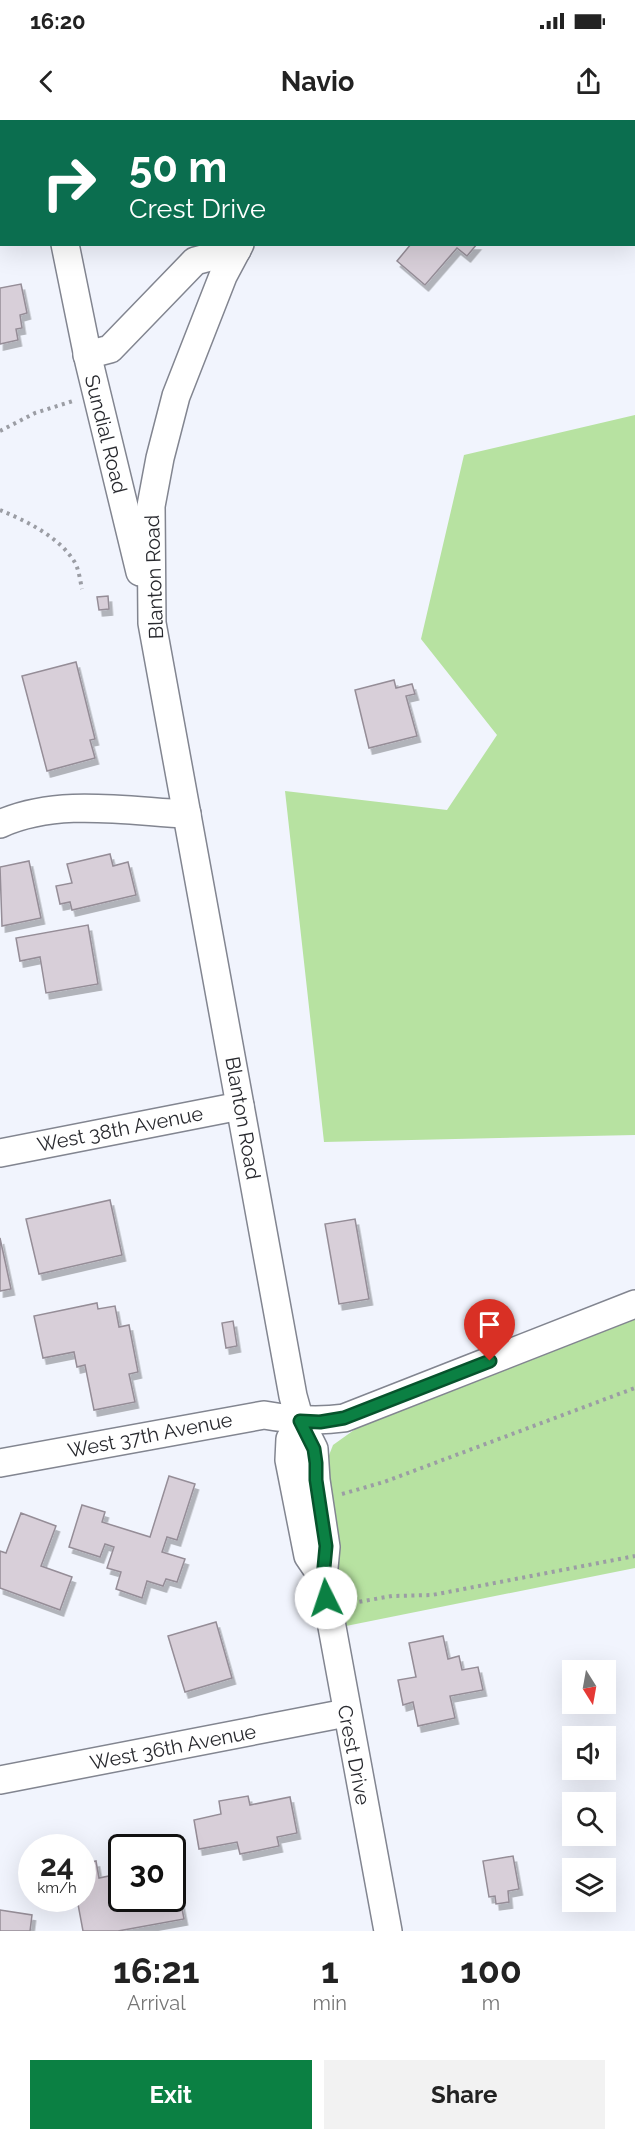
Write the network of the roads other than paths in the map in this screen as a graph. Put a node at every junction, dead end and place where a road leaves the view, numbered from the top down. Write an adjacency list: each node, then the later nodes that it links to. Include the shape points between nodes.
1 (65, 246): 3 (street, Sundial Road)
2 (239, 247): 3 (street, via 195,261 110,349); 4 (street, Blanton Road, via 223,276 176,396 160,458 151,506)
3 (87, 355): 4 (street, Sundial Road)
4 (152, 623): 5 (street, Blanton Road)
5 (187, 814): 6 (street, via 66,809); 7 (street, Blanton Road)
6 (0, 824)
7 (240, 1106): 8 (street, West 38th Avenue); 10 (street, Blanton Road)
8 (0, 1153)
9 (635, 1304): 10 (street, via 344,1418)
10 (300, 1421): 11 (street, West 37th Avenue, via 264,1415); 12 (street, Blanton Road, via 314,1449 326,1546); 12 (street, via 290,1439 289,1460 308,1556)
11 (0, 1463)
12 (323, 1578): 13 (street, Crest Drive)
13 (346, 1713): 14 (street, West 36th Avenue); 15 (street, Crest Drive)
14 (0, 1780)
15 (388, 1931)

